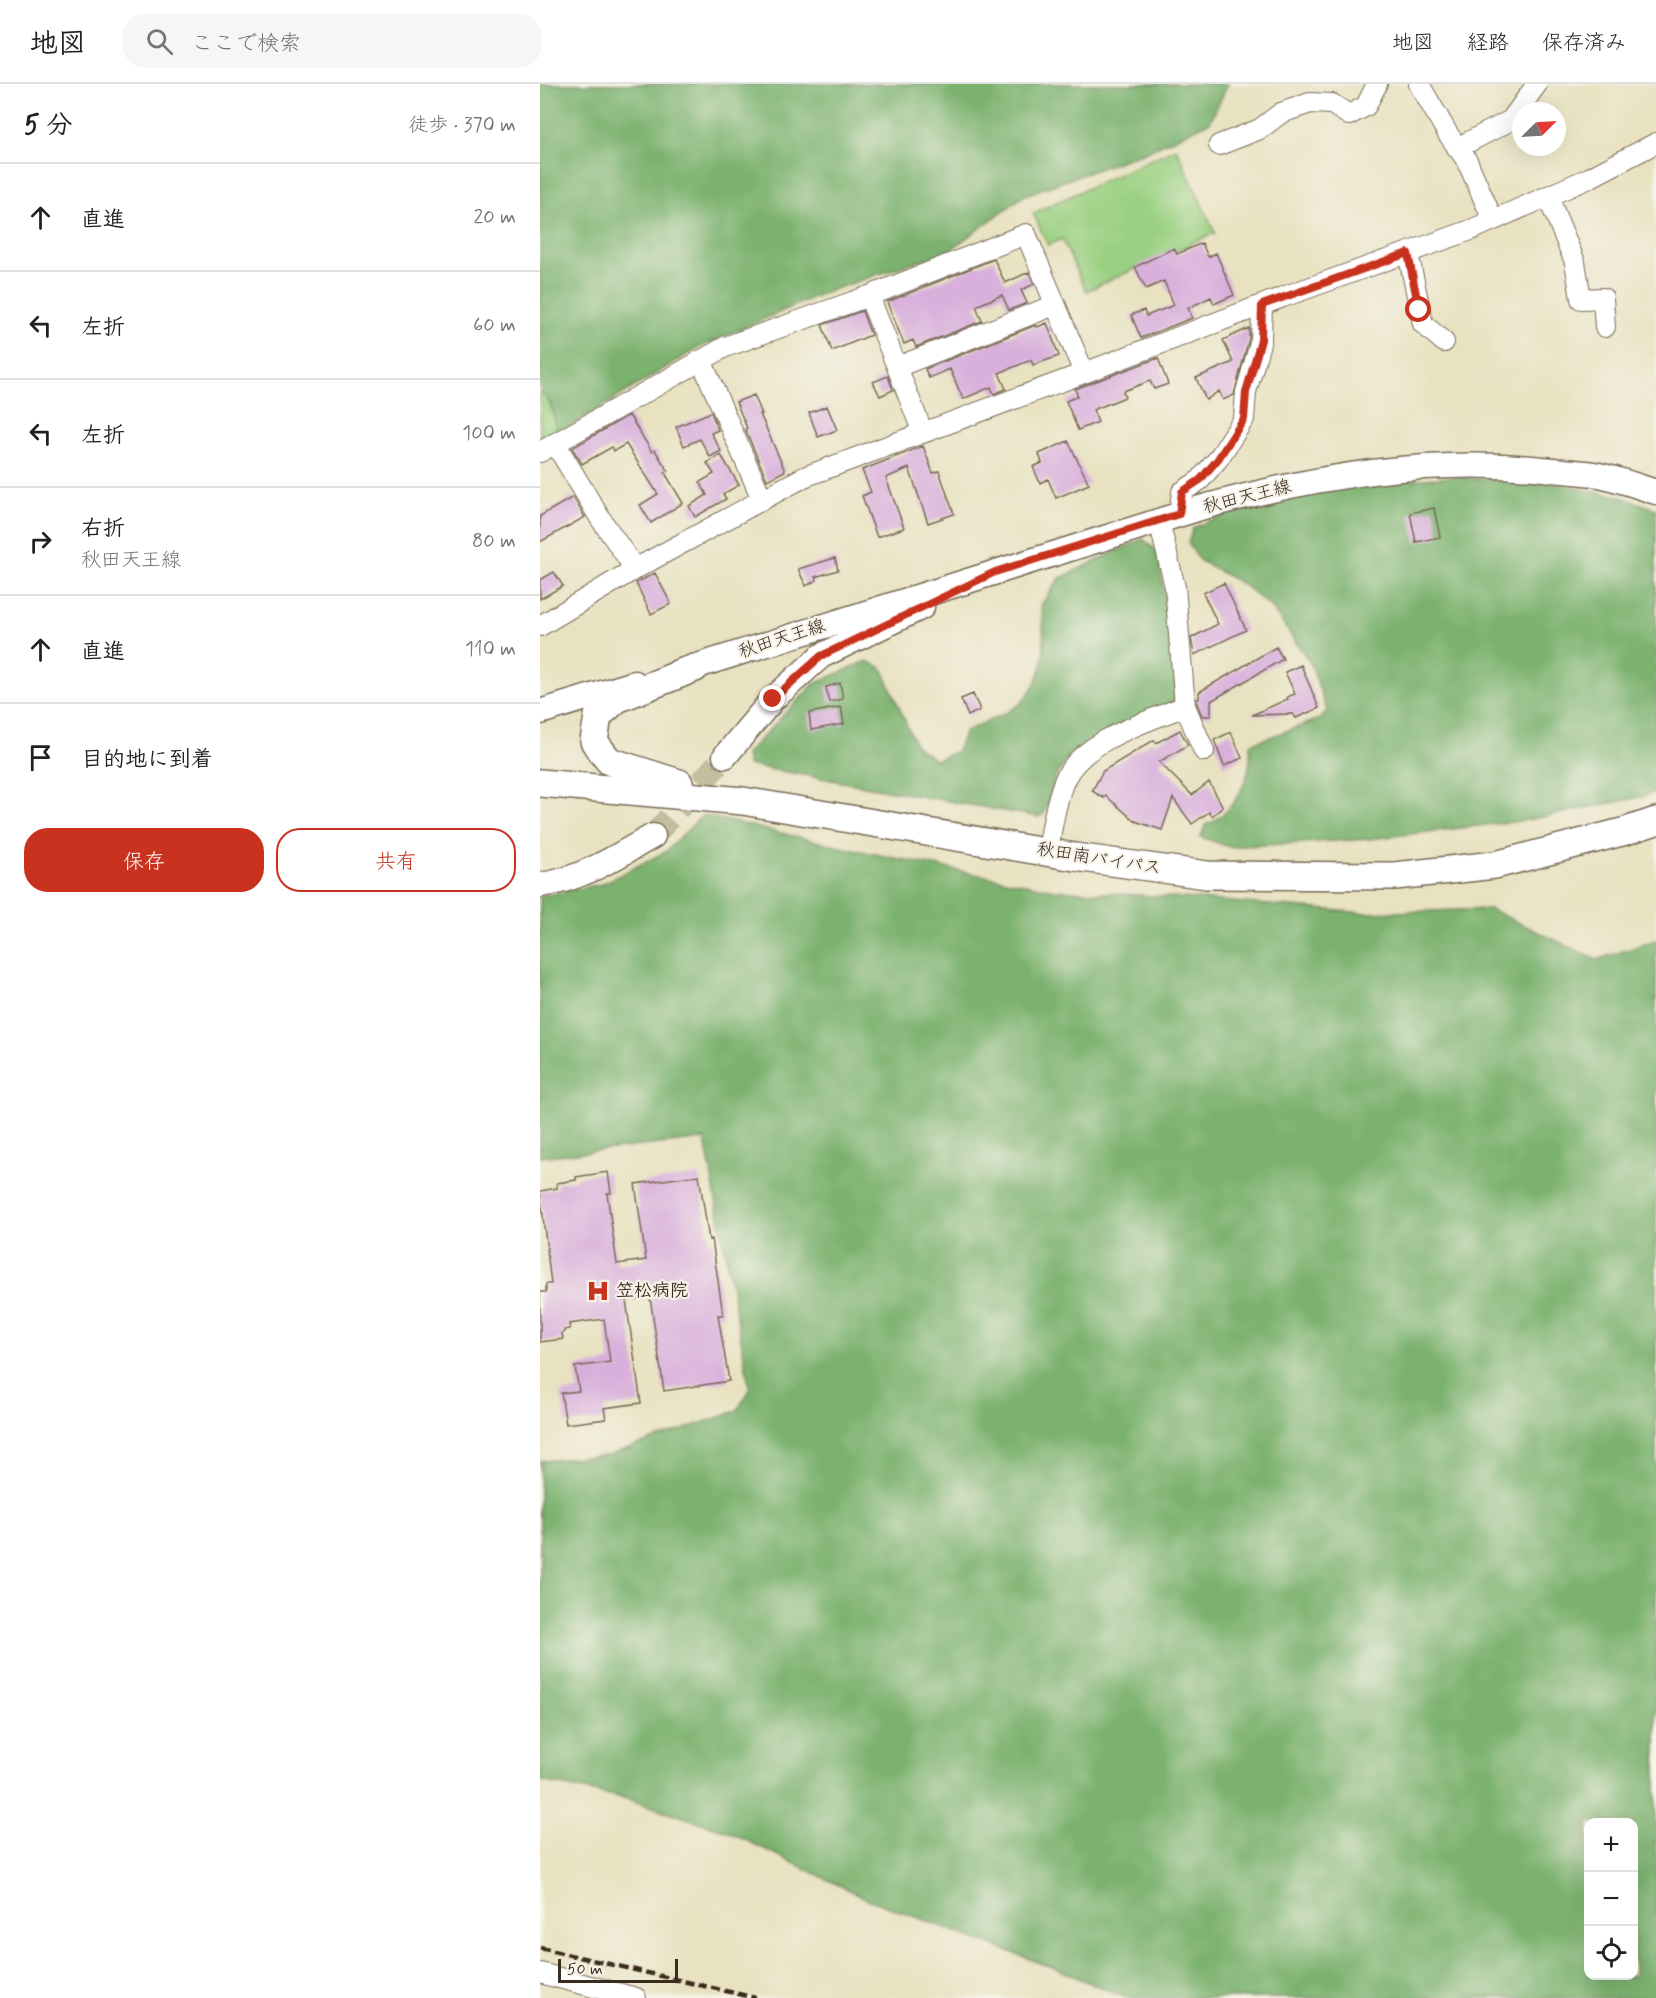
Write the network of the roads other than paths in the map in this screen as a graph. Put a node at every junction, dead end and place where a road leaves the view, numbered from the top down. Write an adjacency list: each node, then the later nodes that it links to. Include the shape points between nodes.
1 (1377, 84): 5 (street, via 1366,106 1349,115 1332,104 1310,103 1281,113 1260,129)
2 (1419, 84): 6 (street)
3 (1538, 84): 6 (street, via 1511,120)
4 (1656, 143): 7 (street)
5 (1219, 145)
6 (1457, 148): 8 (street)
7 (1548, 197): 8 (street); 13 (street, via 1575,262 1581,299 1603,298)
8 (1493, 220): 9 (street)
9 (1408, 253): 12 (street); 14 (street, via 1423,324)
10 (869, 296): 11 (street, via 1026,234); 15 (street, via 725,347); 16 (street)
11 (1055, 305): 16 (street); 17 (street)
12 (1262, 305): 17 (street); 22 (street, via 1261,340 1246,392 1244,419 1218,459 1200,480 1182,492)
13 (1605, 327)
14 (1444, 342)
15 (701, 360): 19 (street); 21 (street)
16 (897, 367): 18 (street)
17 (1084, 373): 18 (street)
18 (923, 433): 21 (street, via 804,477)
19 (547, 448): 23 (street)
20 (1656, 492): 22 (main road, 秋田天王線, via 1598,475 1525,467 1440,465 1345,475 1258,492)
21 (762, 499): 23 (street)
22 (1169, 518): 24 (main road, 秋田天王線); 27 (street)
23 (635, 569): 25 (street)
24 (995, 572): 26 (main road, 秋田天王線); 30 (main road, via 821,656 773,699)
25 (540, 626)
26 (695, 668): 28 (main road, 秋田天王線); 32 (highway, via 617,699 598,716 594,741 609,760)
27 (1185, 706): 29 (street); 35 (street, via 1105,740 1080,759 1065,779)
28 (540, 712)
29 (1204, 751)
30 (726, 756)
31 (540, 783): 32 (highway, 秋田南バイパス)
32 (743, 801): 35 (highway, 秋田南バイパス)
33 (1656, 821): 35 (highway, 秋田南バイパス, via 1495,865 1395,876 1207,875)
34 (653, 836): 36 (main road, via 581,873)
35 (1048, 852)
36 (540, 885)
37 (540, 1973): 38 (street)
38 (636, 1998)

